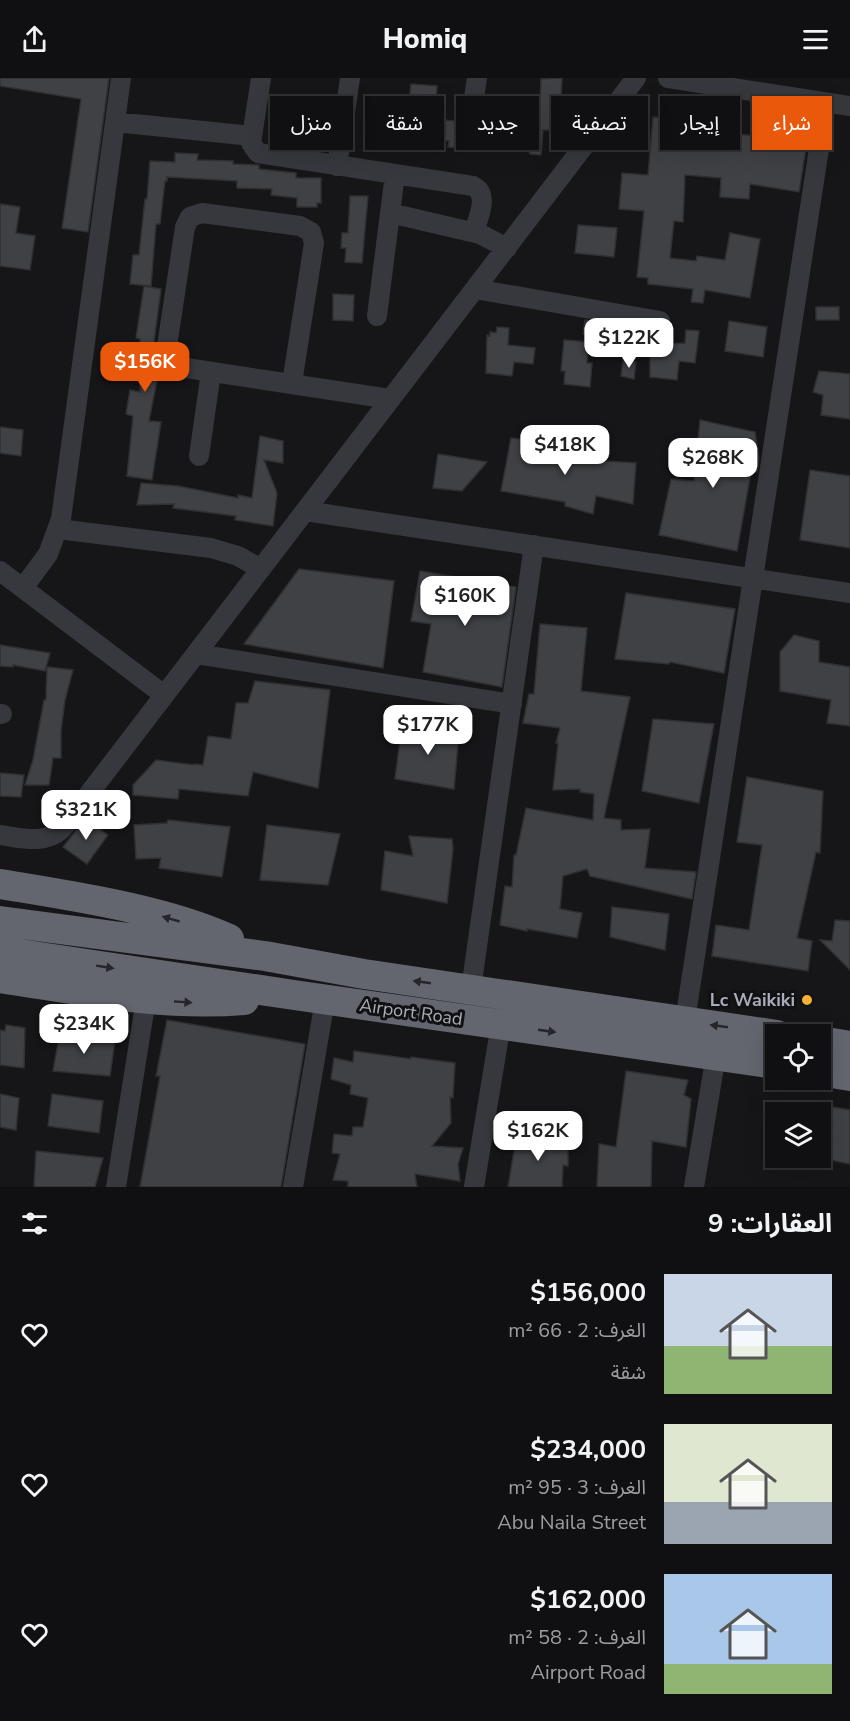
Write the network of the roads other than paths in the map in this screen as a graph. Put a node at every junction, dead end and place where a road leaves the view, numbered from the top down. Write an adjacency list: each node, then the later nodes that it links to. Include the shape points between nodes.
1 (122, 78): 11 (street)
2 (261, 78): 12 (street)
3 (350, 78): 14 (street)
4 (477, 78): 7 (street)
5 (636, 78): 18 (street)
6 (668, 78): 8 (street)
7 (474, 96)
8 (782, 96)
9 (832, 104): 10 (street)
10 (850, 106)
11 (116, 122): 12 (street); 27 (street)
12 (252, 136): 14 (street, via 251,143 258,153)
13 (819, 150): 31 (street)
14 (337, 166): 15 (street)
15 (395, 174): 16 (street); 17 (street, via 477,187 483,198)
16 (390, 213): 17 (street); 20 (street)
17 (474, 232): 18 (street)
18 (507, 248): 19 (street)
19 (475, 289): 21 (street); 24 (street)
20 (377, 316)
21 (660, 321)
22 (211, 372): 23 (street); 23 (street, via 174,364 166,346 185,227 190,217 202,213 300,226 311,232 314,243); 25 (street)
23 (292, 383): 24 (street)
24 (390, 399): 26 (street)
25 (199, 456)
26 (305, 511): 28 (street); 29 (street)
27 (58, 529): 29 (street, via 211,548 238,556); 32 (street, via 40,566)
28 (534, 545): 31 (street); 36 (street)
29 (261, 569): 34 (street)
30 (0, 571): 32 (street)
31 (753, 578): 33 (street); 47 (street)
32 (23, 588): 35 (street)
33 (850, 593)
34 (196, 654): 35 (street); 36 (street)
35 (164, 696): 37 (street, via 55,835 38,840)
36 (512, 704): 43 (street)
37 (0, 835)
38 (0, 884): 41 (highway, one-way to 38, via 206,930 149,913)
39 (0, 921): 41 (highway, Airport Road)
40 (0, 951): 44 (highway, Airport Road, one-way to 44)
41 (265, 956): 43 (highway, Airport Road, one-way to 41)
42 (0, 978): 45 (highway)
43 (471, 989): 47 (highway, Airport Road)
44 (294, 995): 45 (highway, one-way to 44, via 214,1003); 46 (highway, Airport Road)
45 (146, 999): 56 (street)
46 (325, 1000): 48 (highway, Airport Road); 57 (street)
47 (685, 1022): 49 (highway, Airport Road, one-way to 47)
48 (501, 1024): 52 (highway, Airport Road, one-way to 52); 58 (street)
49 (765, 1033)
50 (831, 1043): 51 (highway)
51 (850, 1046)
52 (716, 1055): 53 (highway, Airport Road); 59 (street)
53 (765, 1063)
54 (831, 1073): 55 (highway)
55 (850, 1076)
56 (116, 1187)
57 (293, 1187)
58 (474, 1187)
59 (694, 1187)

